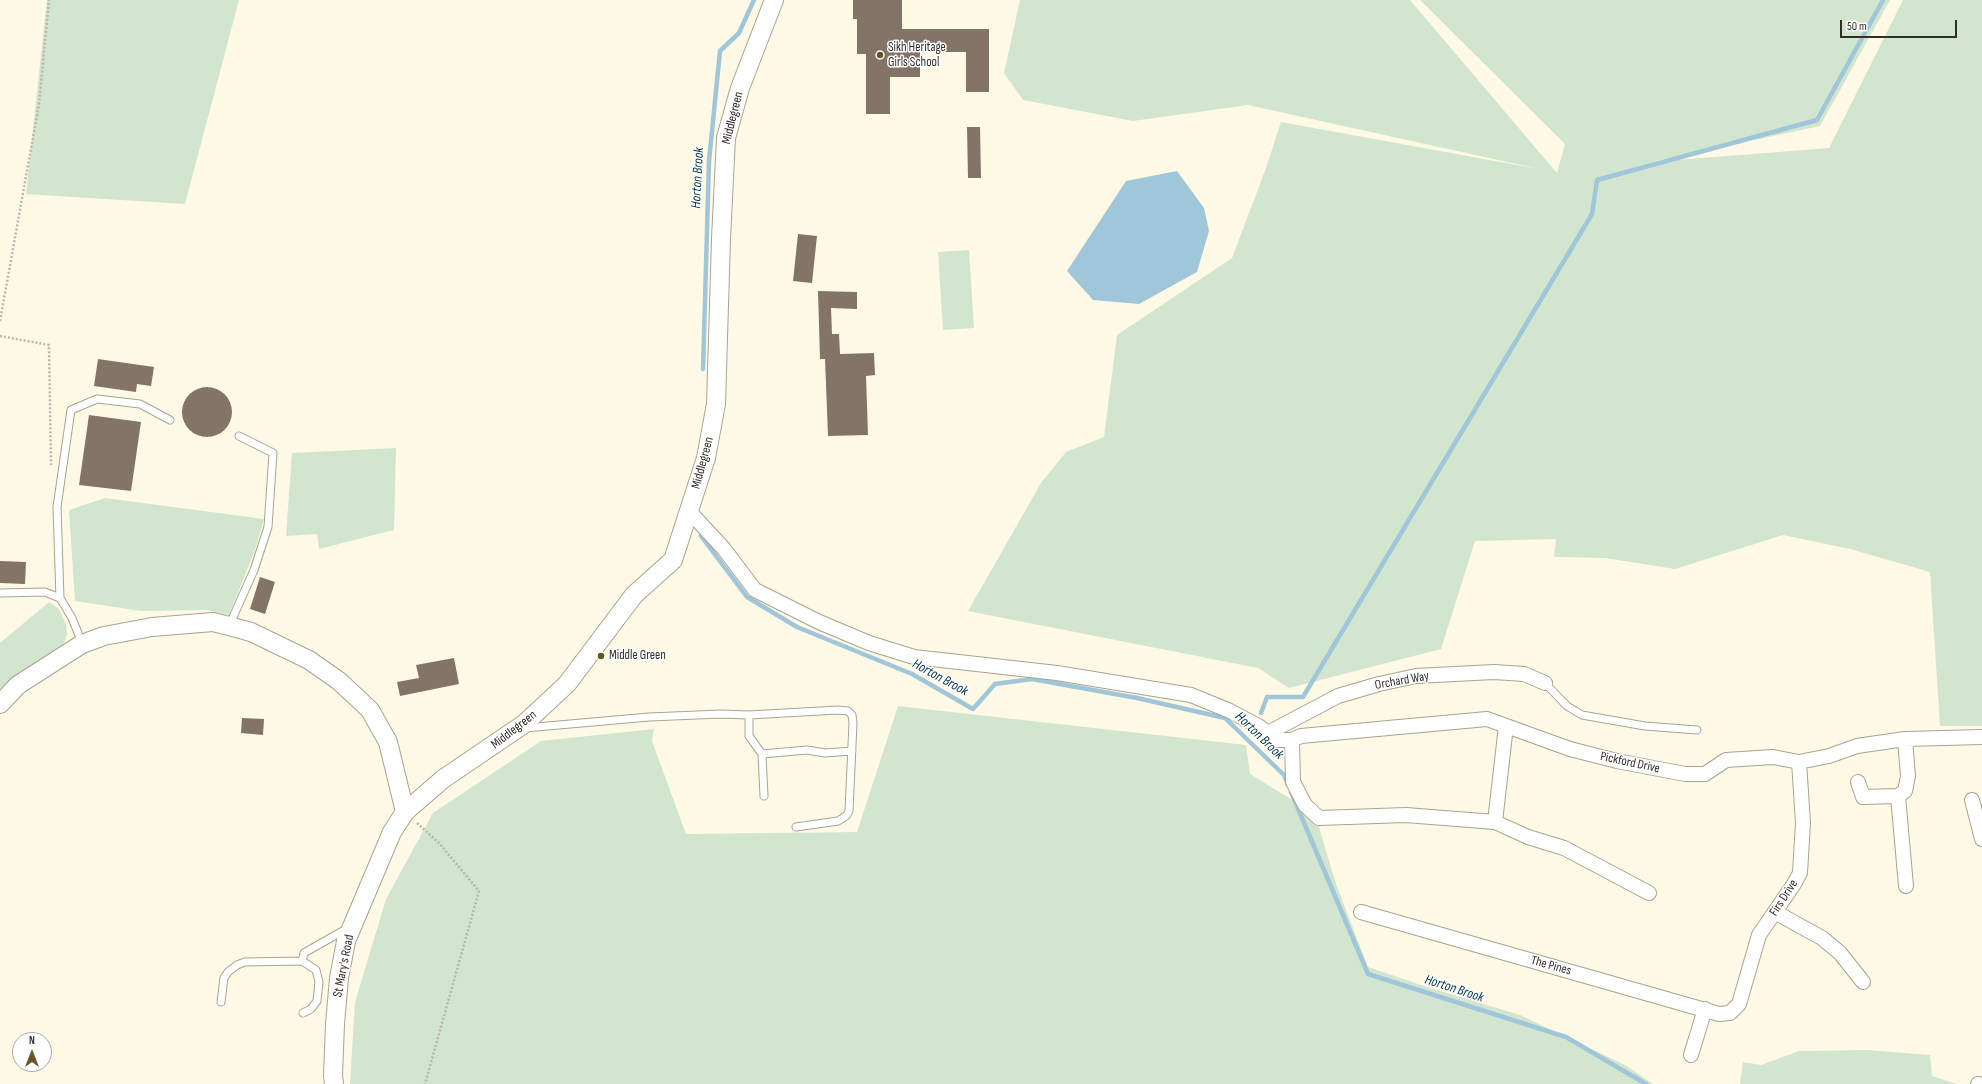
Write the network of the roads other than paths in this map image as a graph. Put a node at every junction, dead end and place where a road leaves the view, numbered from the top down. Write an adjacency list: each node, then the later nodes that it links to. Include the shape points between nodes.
1 (774, 0): 4 (street, Middlegreen, via 740,88 726,138 716,404 706,458)
2 (170, 420): 6 (lane, via 140,404 97,399 71,410 57,506)
3 (239, 436): 7 (lane, via 273,453 268,527 254,570)
4 (689, 511): 13 (street, Middlegreen, via 673,560 634,595 567,684); 15 (street, via 724,549 755,590 819,622 869,642 914,657 1057,673 1191,695 1230,711)
5 (0, 594): 6 (lane, via 45,592)
6 (60, 598): 8 (lane, via 72,618)
7 (229, 626): 8 (street, via 213,622 152,627 104,636); 26 (street, via 251,632 310,660 339,681 370,710 388,742)
8 (82, 644): 10 (street, via 18,685)
9 (1545, 683): 14 (lane, via 1567,706 1582,715 1645,726); 15 (street, Orchard Way, via 1524,674 1494,672 1416,676 1338,696)
10 (0, 704)
11 (749, 715): 13 (lane, via 649,717); 19 (lane, via 848,711 854,722); 20 (lane, via 749,736)
12 (1506, 726): 17 (street, Pickford Drive, via 1487,719 1301,736); 21 (street, Pickford Drive, via 1570,749 1685,774 1705,774 1726,760 1773,757); 27 (street)
13 (515, 730): 26 (street, Middlegreen, via 443,779)
14 (1698, 730)
15 (1273, 737): 17 (street, Pickford Drive)
16 (1982, 737): 18 (street, Pickford Drive)
17 (1292, 740): 27 (street, via 1294,782 1304,805 1319,818 1406,815)
18 (1905, 740): 21 (street, Pickford Drive, via 1857,746); 24 (street, via 1908,776 1905,791)
19 (852, 751): 20 (lane, via 825,753 807,750); 28 (lane, via 849,811 846,816 830,823)
20 (762, 754): 23 (lane)
21 (1799, 762): 33 (street, Firs Drive, via 1802,823 1800,873)
22 (1858, 782): 24 (street, via 1863,797)
23 (764, 796)
24 (1898, 796): 30 (street)
25 (1972, 800): 29 (street)
26 (405, 812): 34 (street, St Mary's Road, via 392,832)
27 (1495, 822): 31 (street, via 1528,837 1564,848)
28 (796, 827)
29 (1982, 840)
30 (1906, 886)
31 (1649, 893)
32 (1361, 912): 39 (street, The Pines)
33 (1775, 912): 36 (street, via 1822,938 1840,953); 38 (street, Firs Drive, via 1759,935)
34 (352, 926): 35 (lane, via 304,953); 42 (street, St Mary's Road, via 346,941 339,978)
35 (302, 961): 37 (lane, via 245,962 237,965 224,978); 40 (lane, via 316,970 319,982 317,1001 311,1009)
36 (1862, 982)
37 (220, 1002)
38 (1739, 1004): 39 (street, The Pines, via 1730,1013 1719,1014)
39 (1705, 1009): 41 (street)
40 (303, 1013)
41 (1691, 1055)
42 (334, 1084)

